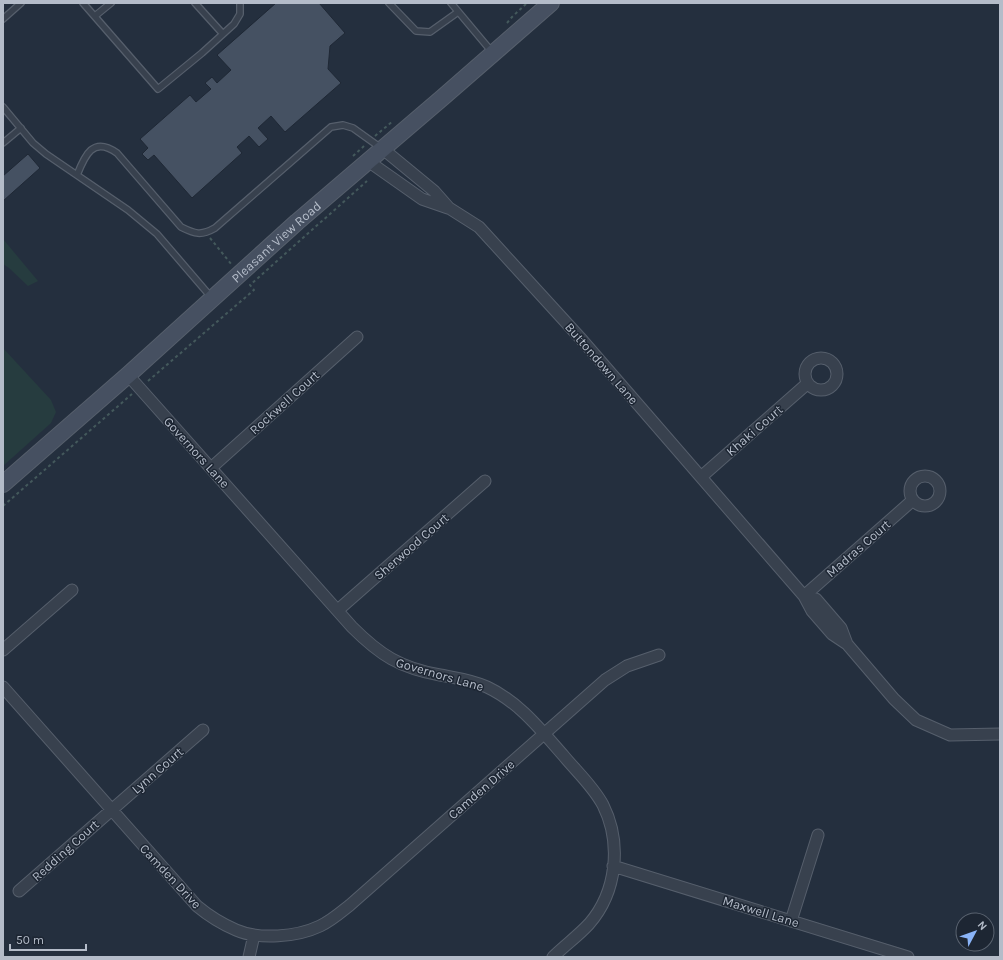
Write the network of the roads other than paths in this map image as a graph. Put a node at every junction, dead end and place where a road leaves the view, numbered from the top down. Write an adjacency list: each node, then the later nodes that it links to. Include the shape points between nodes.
1 (21, 3): 11 (lane)
2 (83, 3): 10 (lane)
3 (111, 3): 10 (lane)
4 (195, 3): 12 (lane)
5 (240, 3): 12 (lane, via 240,14)
6 (389, 3): 9 (lane, via 416,30 430,32)
7 (451, 3): 9 (lane)
8 (551, 3): 13 (main road, Pleasant View Road)
9 (458, 12): 13 (lane)
10 (95, 16): 12 (lane, via 158,89)
11 (3, 20)
12 (223, 34)
13 (493, 54): 17 (main road, Pleasant View Road)
14 (3, 107): 15 (lane)
15 (21, 128): 16 (lane); 19 (lane, via 46,154)
16 (3, 143)
17 (382, 149): 18 (main road, Pleasant View Road); 19 (lane, via 353,128 343,125 331,127 215,228 206,233 195,234 181,227 109,147 94,148 85,156); 20 (street, Buttondown Lane, via 434,191)
18 (368, 161): 20 (street, via 422,199); 21 (main road, Pleasant View Road)
19 (77, 175): 21 (lane, via 128,210 157,234)
20 (448, 208): 26 (street, Buttondown Lane, via 479,227 584,341)
21 (212, 299): 23 (main road, Pleasant View Road)
22 (357, 337): 25 (street, Rockwell Court)
23 (128, 375): 25 (street, Governors Lane); 28 (main road, Pleasant View Road)
24 (808, 383): 26 (street, Khaki Court)
25 (211, 468): 32 (street, Governors Lane)
26 (701, 477): 31 (street, Buttondown Lane)
27 (485, 481): 32 (street, Sherwood Court)
28 (3, 484)
29 (912, 500): 31 (street, Madras Court)
30 (72, 590): 33 (street)
31 (804, 596): 38 (street, Buttondown Lane, via 812,611 832,634 847,644 894,699 916,720 950,735)
32 (338, 610): 37 (street, Governors Lane, via 370,645 390,659 407,667 486,686 526,714)
33 (3, 650)
34 (659, 655): 37 (street, Camden Drive, via 627,666 605,680)
35 (3, 688): 39 (street, Camden Drive)
36 (203, 730): 39 (street, Lynn Court)
37 (544, 734): 41 (street, Governors Lane, via 603,805 612,834); 44 (street, Camden Drive, via 333,918 319,926 292,934)
38 (1000, 734)
39 (111, 809): 42 (street, Redding Court); 44 (street, Camden Drive, via 197,906 223,924)
40 (818, 835): 43 (street)
41 (613, 866): 43 (street, Maxwell Lane); 46 (street, Governors Lane, via 610,888 596,915)
42 (19, 892)
43 (791, 921): 45 (street, Maxwell Lane)
44 (254, 935): 47 (street)
45 (875, 952): 48 (street, Maxwell Lane)
46 (554, 956)
47 (249, 957)
48 (908, 957)

